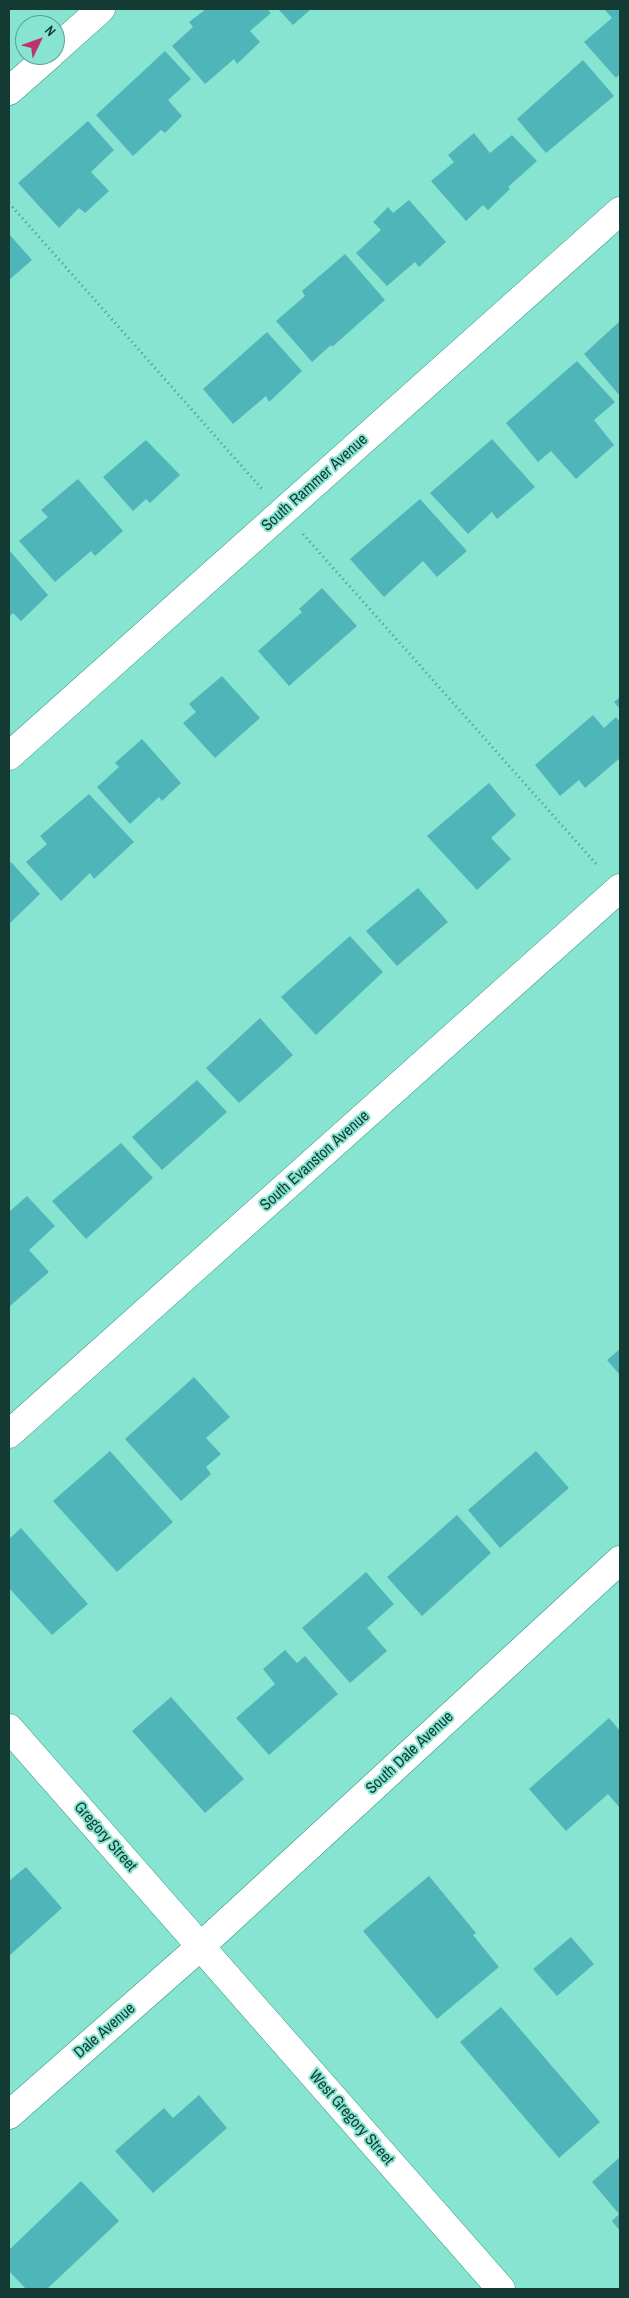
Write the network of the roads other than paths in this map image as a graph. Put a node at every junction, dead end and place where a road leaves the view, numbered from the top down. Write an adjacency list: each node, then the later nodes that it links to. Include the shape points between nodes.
1 (102, 9): 2 (street)
2 (65, 41)
3 (39, 65): 4 (street)
4 (9, 91)
5 (620, 211): 6 (street, South Rammer Avenue)
6 (9, 756)
7 (619, 888): 8 (street, South Evanston Avenue)
8 (9, 1434)
9 (620, 1560): 11 (street, South Dale Avenue)
10 (9, 1728): 11 (street, Gregory Street)
11 (201, 1946): 12 (street, Dale Avenue); 13 (street, West Gregory Street)
12 (9, 2115)
13 (501, 2289)

